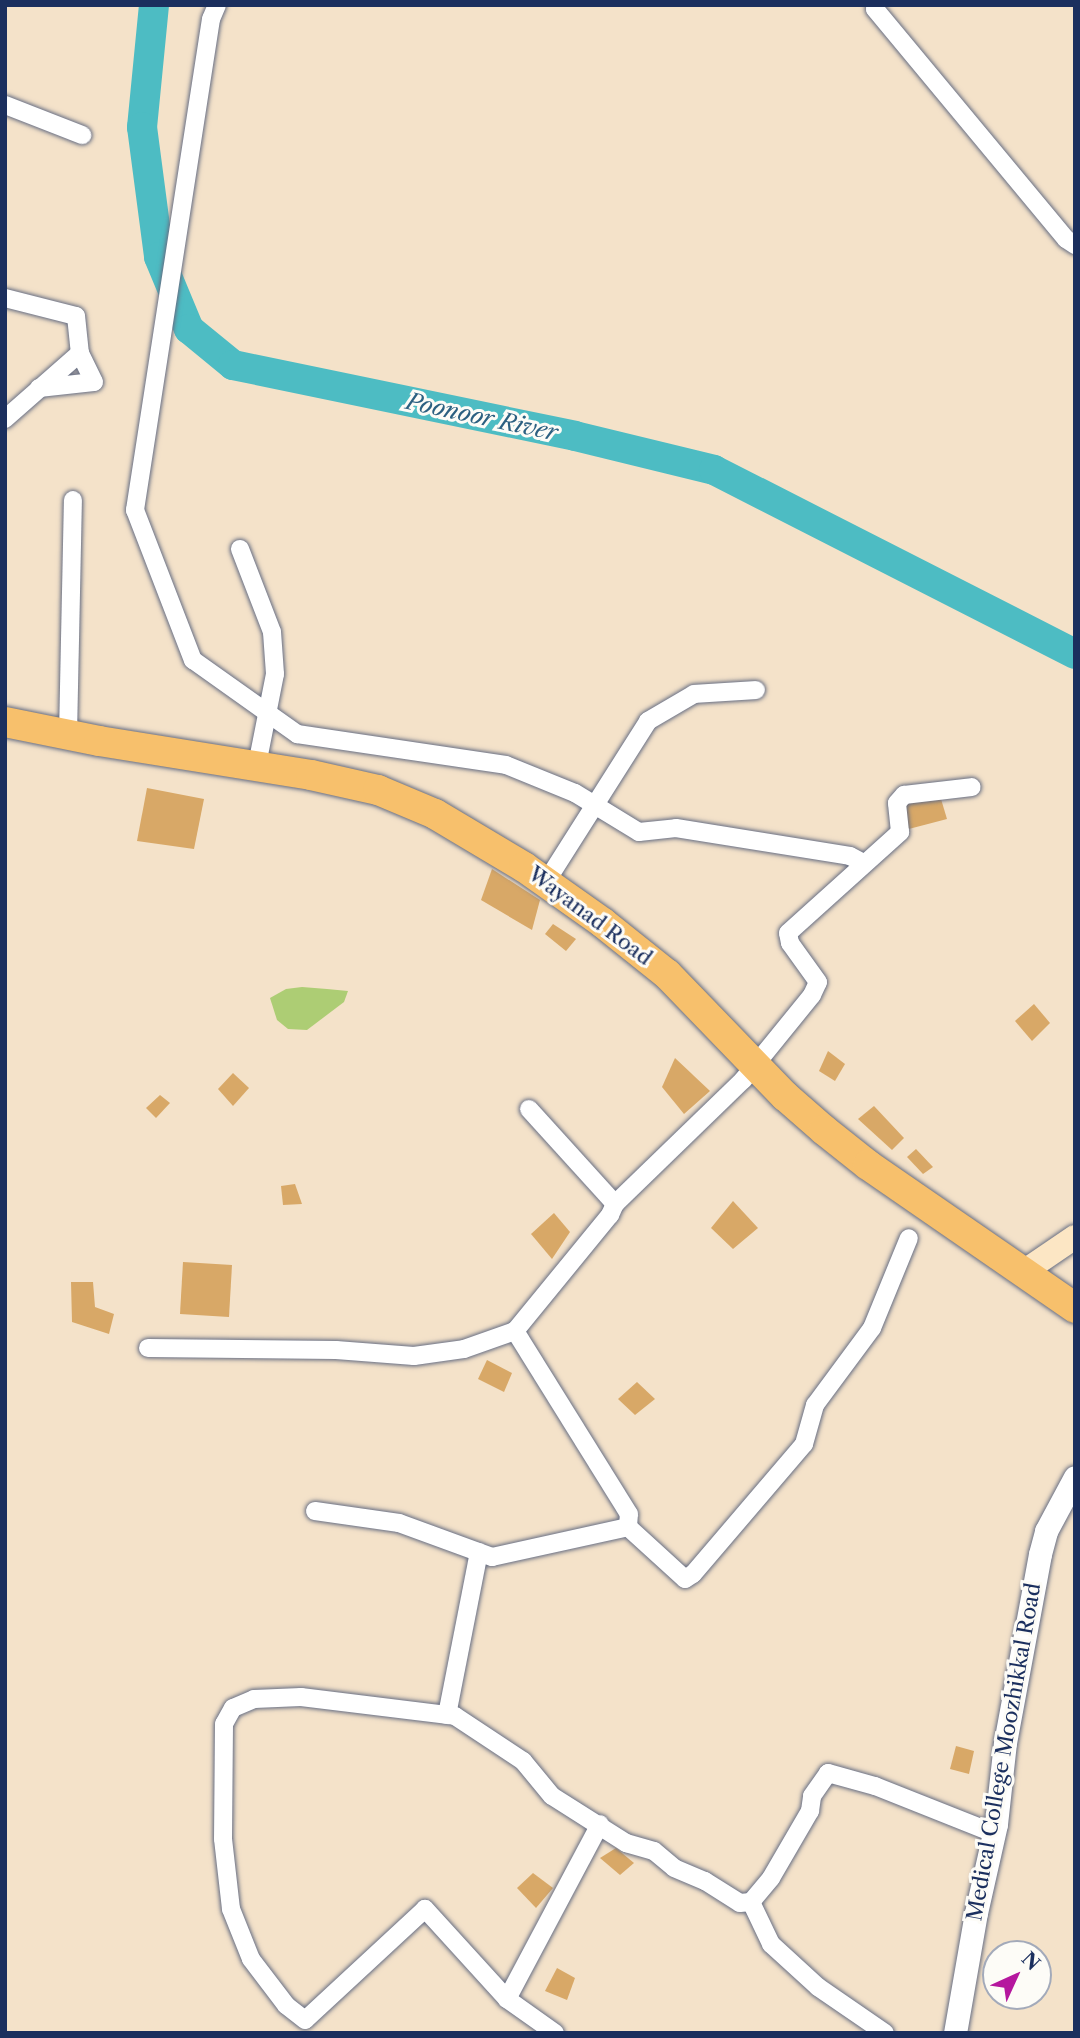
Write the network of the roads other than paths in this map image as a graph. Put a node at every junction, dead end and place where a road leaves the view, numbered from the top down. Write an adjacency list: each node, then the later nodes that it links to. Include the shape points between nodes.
1 (217, 5): 13 (street, via 211,19 135,510 193,660)
2 (876, 5): 5 (street, via 1057,229)
3 (5, 105): 4 (street)
4 (82, 135)
5 (1075, 245)
6 (5, 298): 7 (street, via 76,316)
7 (80, 353): 8 (street); 8 (street, via 94,382)
8 (39, 388): 9 (street)
9 (5, 419)
10 (73, 500): 15 (street)
11 (240, 548): 13 (street, via 272,632 275,674)
12 (756, 690): 18 (street, via 694,694 648,721)
13 (268, 713): 16 (street); 18 (street, via 297,734 506,765)
14 (5, 722): 15 (highway, Wayanad Road)
15 (68, 736): 16 (highway, Wayanad Road)
16 (257, 765): 20 (highway, Wayanad Road, via 378,790 435,814)
17 (972, 787): 19 (street, via 904,795 897,803 900,832)
18 (596, 805): 19 (street, via 639,832 676,828 850,856); 20 (street)
19 (863, 863): 21 (street, via 788,933 790,943 818,982)
20 (545, 882): 21 (highway, Wayanad Road, via 667,974)
21 (754, 1063): 23 (street, via 743,1080); 26 (highway, Wayanad Road, via 785,1096 868,1165)
22 (529, 1109): 23 (street)
23 (615, 1204): 28 (street)
24 (1075, 1237): 26 (main road)
25 (909, 1238): 32 (street, via 872,1328 815,1405 803,1444 693,1574 685,1579)
26 (1023, 1273): 27 (highway, Wayanad Road)
27 (1075, 1308)
28 (515, 1331): 29 (street, via 464,1349 414,1356 336,1349); 32 (street, via 629,1514)
29 (148, 1348)
30 (1075, 1477): 36 (street, Medical College Moozhikkal Road, via 1046,1531 1040,1554)
31 (315, 1511): 33 (street, via 399,1523)
32 (628, 1527): 33 (street, via 492,1557)
33 (479, 1552): 34 (street)
34 (447, 1715): 35 (street, via 523,1761 552,1796); 39 (street, via 301,1697 254,1699 233,1708 225,1724 223,1839 231,1909 251,1959)
35 (600, 1824): 37 (street, via 626,1843 654,1850 674,1868 740,1903); 38 (street)
36 (993, 1833): 37 (street, via 875,1786 828,1773 771,1878); 42 (street, Medical College Moozhikkal Road)
37 (751, 1902): 41 (street, via 771,1944 818,1987)
38 (507, 2000): 39 (street, via 425,1909); 40 (street)
39 (300, 2026)
40 (555, 2033)
41 (885, 2033)
42 (955, 2033)

